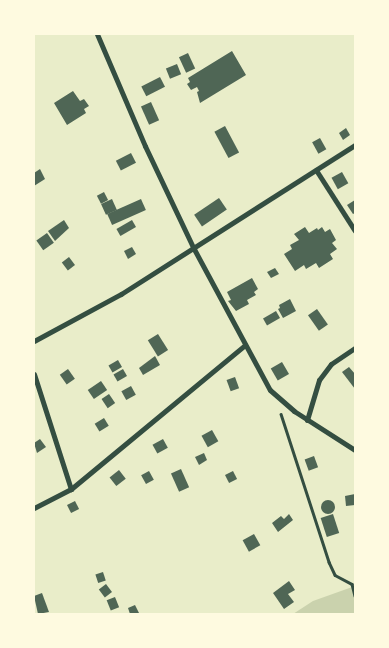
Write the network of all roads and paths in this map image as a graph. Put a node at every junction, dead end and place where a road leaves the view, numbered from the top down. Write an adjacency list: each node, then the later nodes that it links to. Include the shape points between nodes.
1 (97, 34): 5 (street)
2 (355, 145): 3 (street)
3 (316, 170): 4 (street); 5 (street)
4 (355, 231)
5 (194, 250): 6 (street, via 122,294); 7 (street)
6 (34, 341)
7 (244, 345): 11 (street, via 270,390); 13 (street)
8 (355, 348): 11 (street, via 331,364 319,380)
9 (34, 374): 13 (street)
10 (278, 408): 15 (path, via 329,562 336,574 352,584)
11 (308, 420): 12 (street)
12 (355, 450)
13 (71, 489): 14 (street)
14 (34, 508)
15 (355, 596)

